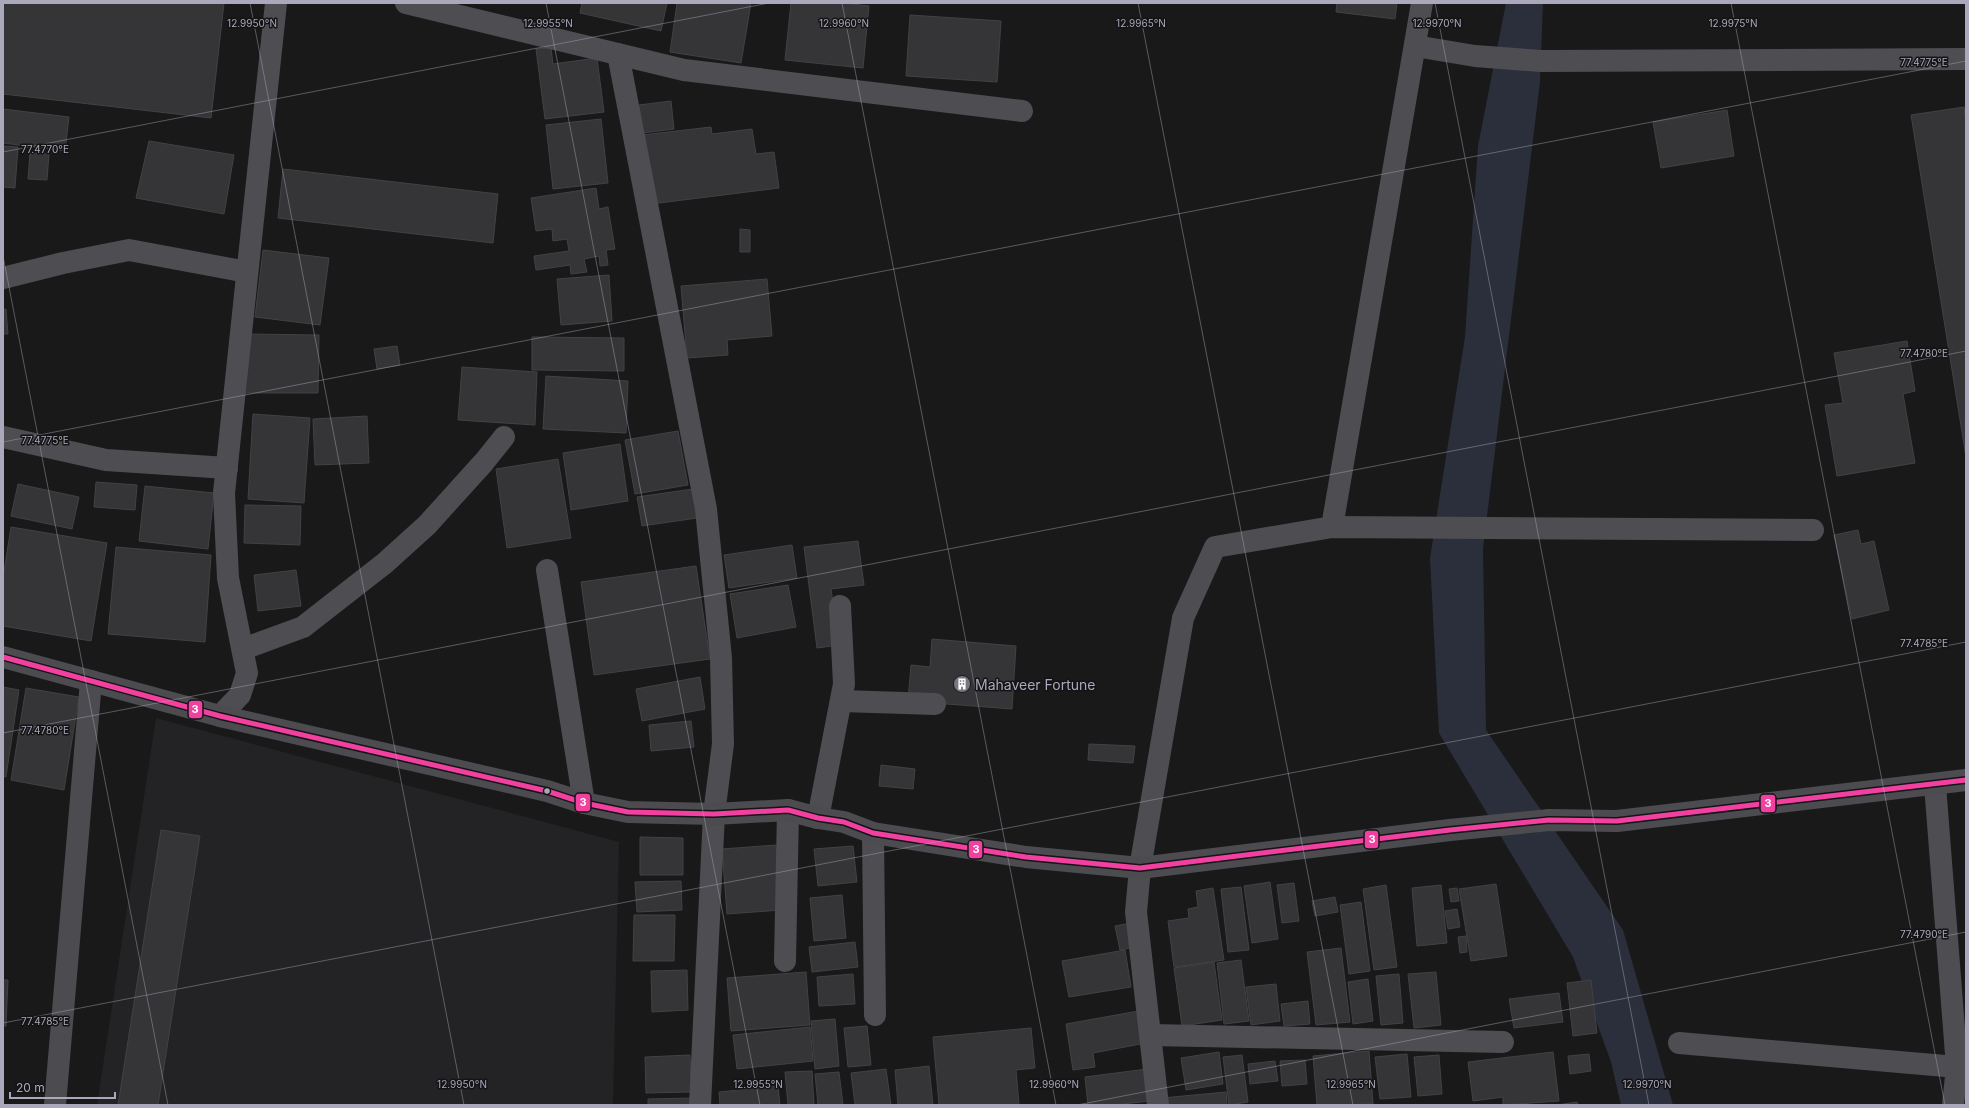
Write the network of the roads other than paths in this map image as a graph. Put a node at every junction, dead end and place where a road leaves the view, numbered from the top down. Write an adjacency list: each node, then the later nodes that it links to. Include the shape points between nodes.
1 (276, 3): 8 (street)
2 (406, 3): 5 (street)
3 (1422, 3): 4 (street)
4 (1415, 46): 6 (street, via 1475,56 1541,61); 13 (street)
5 (618, 54): 7 (street, via 684,70); 27 (street, via 706,509 721,658 723,737)
6 (1966, 59)
7 (1022, 111)
8 (247, 272): 9 (street, via 129,250); 12 (street)
9 (3, 278)
10 (3, 437): 12 (street, via 106,460)
11 (504, 437): 17 (street, via 427,525 385,563 302,627)
12 (227, 468): 17 (street, via 224,493 228,578)
13 (1332, 527): 14 (street); 30 (street, via 1215,547 1183,618)
14 (1813, 530)
15 (547, 570): 25 (street)
16 (840, 606): 20 (street, via 844,684)
17 (243, 649): 22 (street, via 247,673 240,695)
18 (3, 657): 19 (street)
19 (91, 681): 22 (street); 37 (street)
20 (842, 700): 21 (street); 28 (street)
21 (935, 704)
22 (220, 716): 25 (street, via 547,791)
23 (1966, 780): 24 (street)
24 (1936, 785): 30 (street, via 1617,821 1548,820 1450,830); 36 (street)
25 (584, 803): 27 (street, via 628,812)
26 (788, 810): 27 (street); 28 (street); 31 (street)
27 (714, 814): 38 (street)
28 (818, 818): 29 (street, via 844,822)
29 (873, 833): 30 (street, via 1026,857); 32 (street)
30 (1140, 868): 33 (street, via 1136,912)
31 (785, 961)
32 (875, 1015)
33 (1151, 1035): 34 (street); 39 (street)
34 (1503, 1042)
35 (1679, 1043): 36 (street)
36 (1961, 1067): 40 (street)
37 (55, 1105)
38 (700, 1105)
39 (1158, 1105)
40 (1953, 1105)

